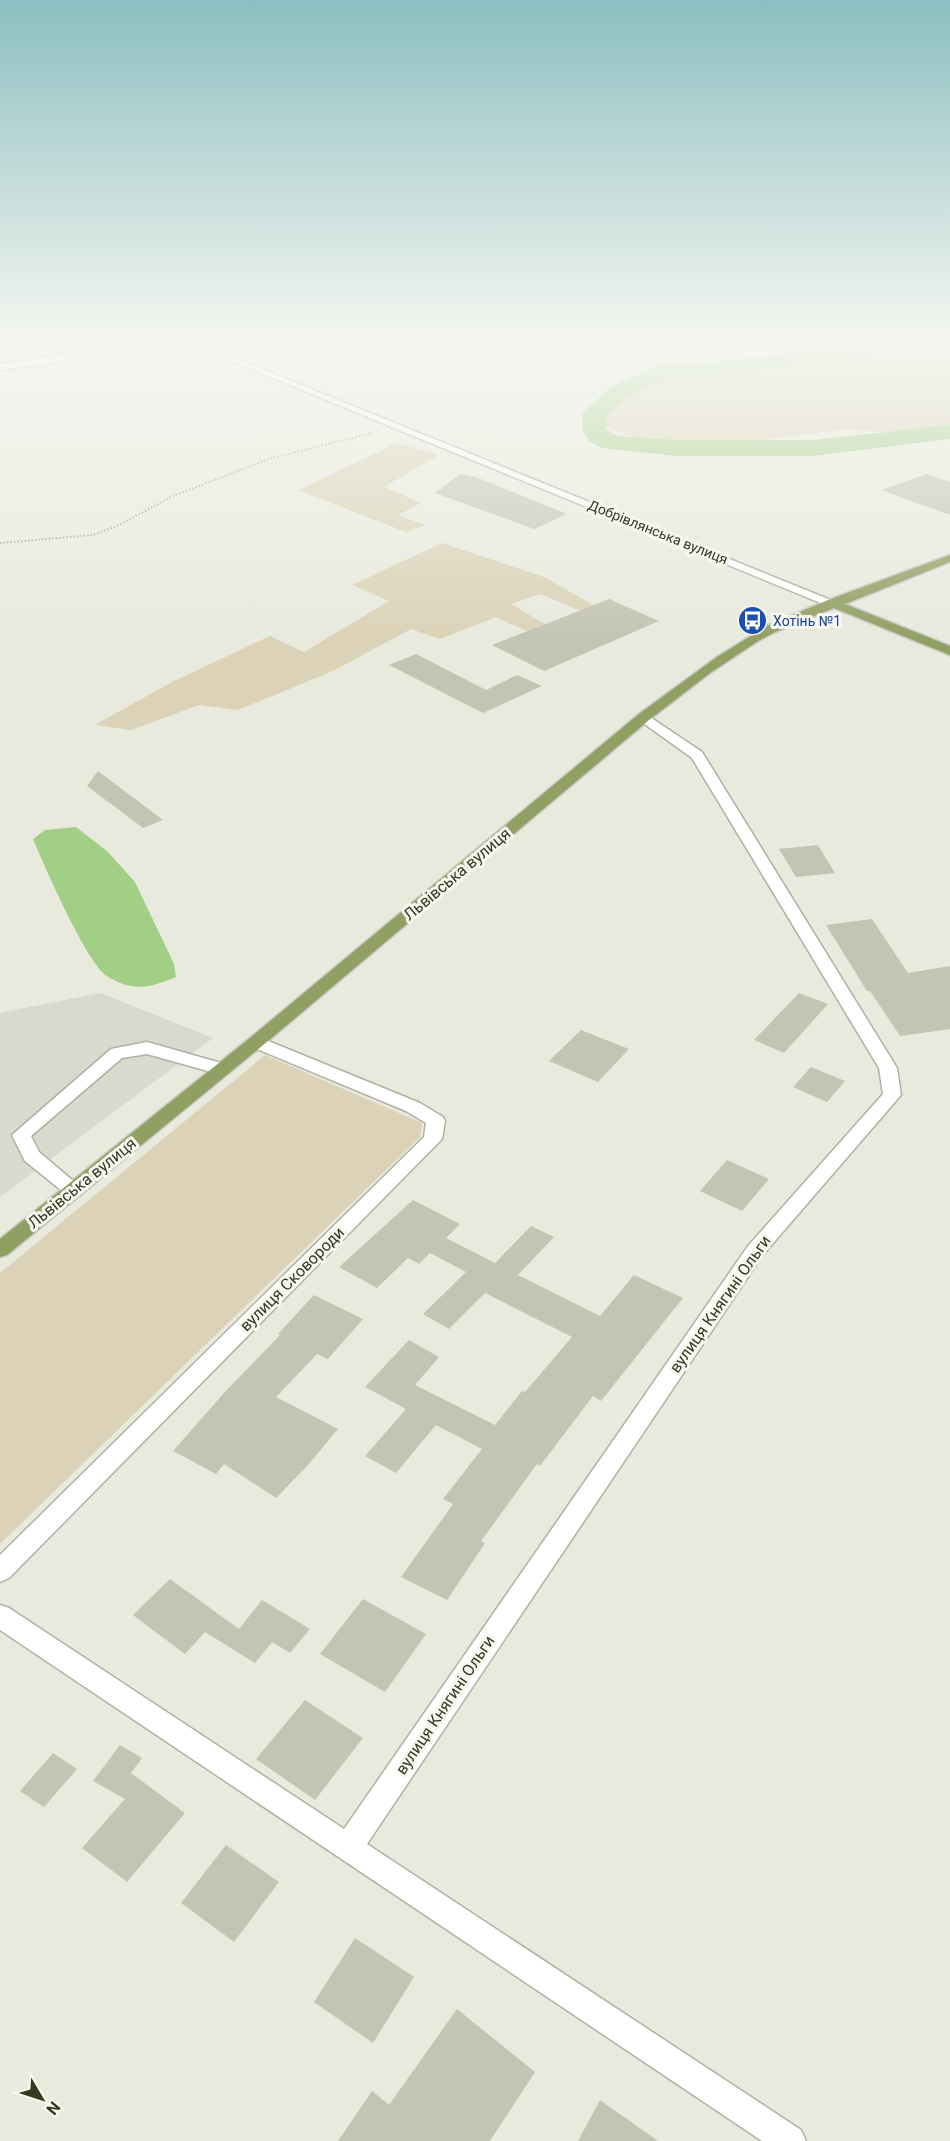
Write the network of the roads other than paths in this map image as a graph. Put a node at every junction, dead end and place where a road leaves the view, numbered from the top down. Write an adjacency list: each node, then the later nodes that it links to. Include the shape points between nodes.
1 (439, 443): 3 (street, Добрівлянська вулиця)
2 (950, 558): 3 (main road, Львівська вулиця)
3 (832, 603): 4 (main road); 5 (main road, Львівська вулиця, via 752,639)
4 (950, 651)
5 (644, 717): 6 (main road, Львівська вулиця); 12 (street, вулиця Княгині Ольги, via 697,755 888,1068 891,1095 755,1251)
6 (256, 1042): 7 (main road, Львівська вулиця); 10 (street, вулиця Сковороди, via 413,1107 436,1121 432,1139)
7 (222, 1069): 8 (main road, Львівська вулиця); 8 (street, via 147,1048 117,1053 21,1135 32,1156)
8 (74, 1190): 9 (main road, Львівська вулиця)
9 (0, 1250)
10 (0, 1571)
11 (0, 1616): 12 (street)
12 (348, 1847): 13 (street)
13 (790, 2141)

